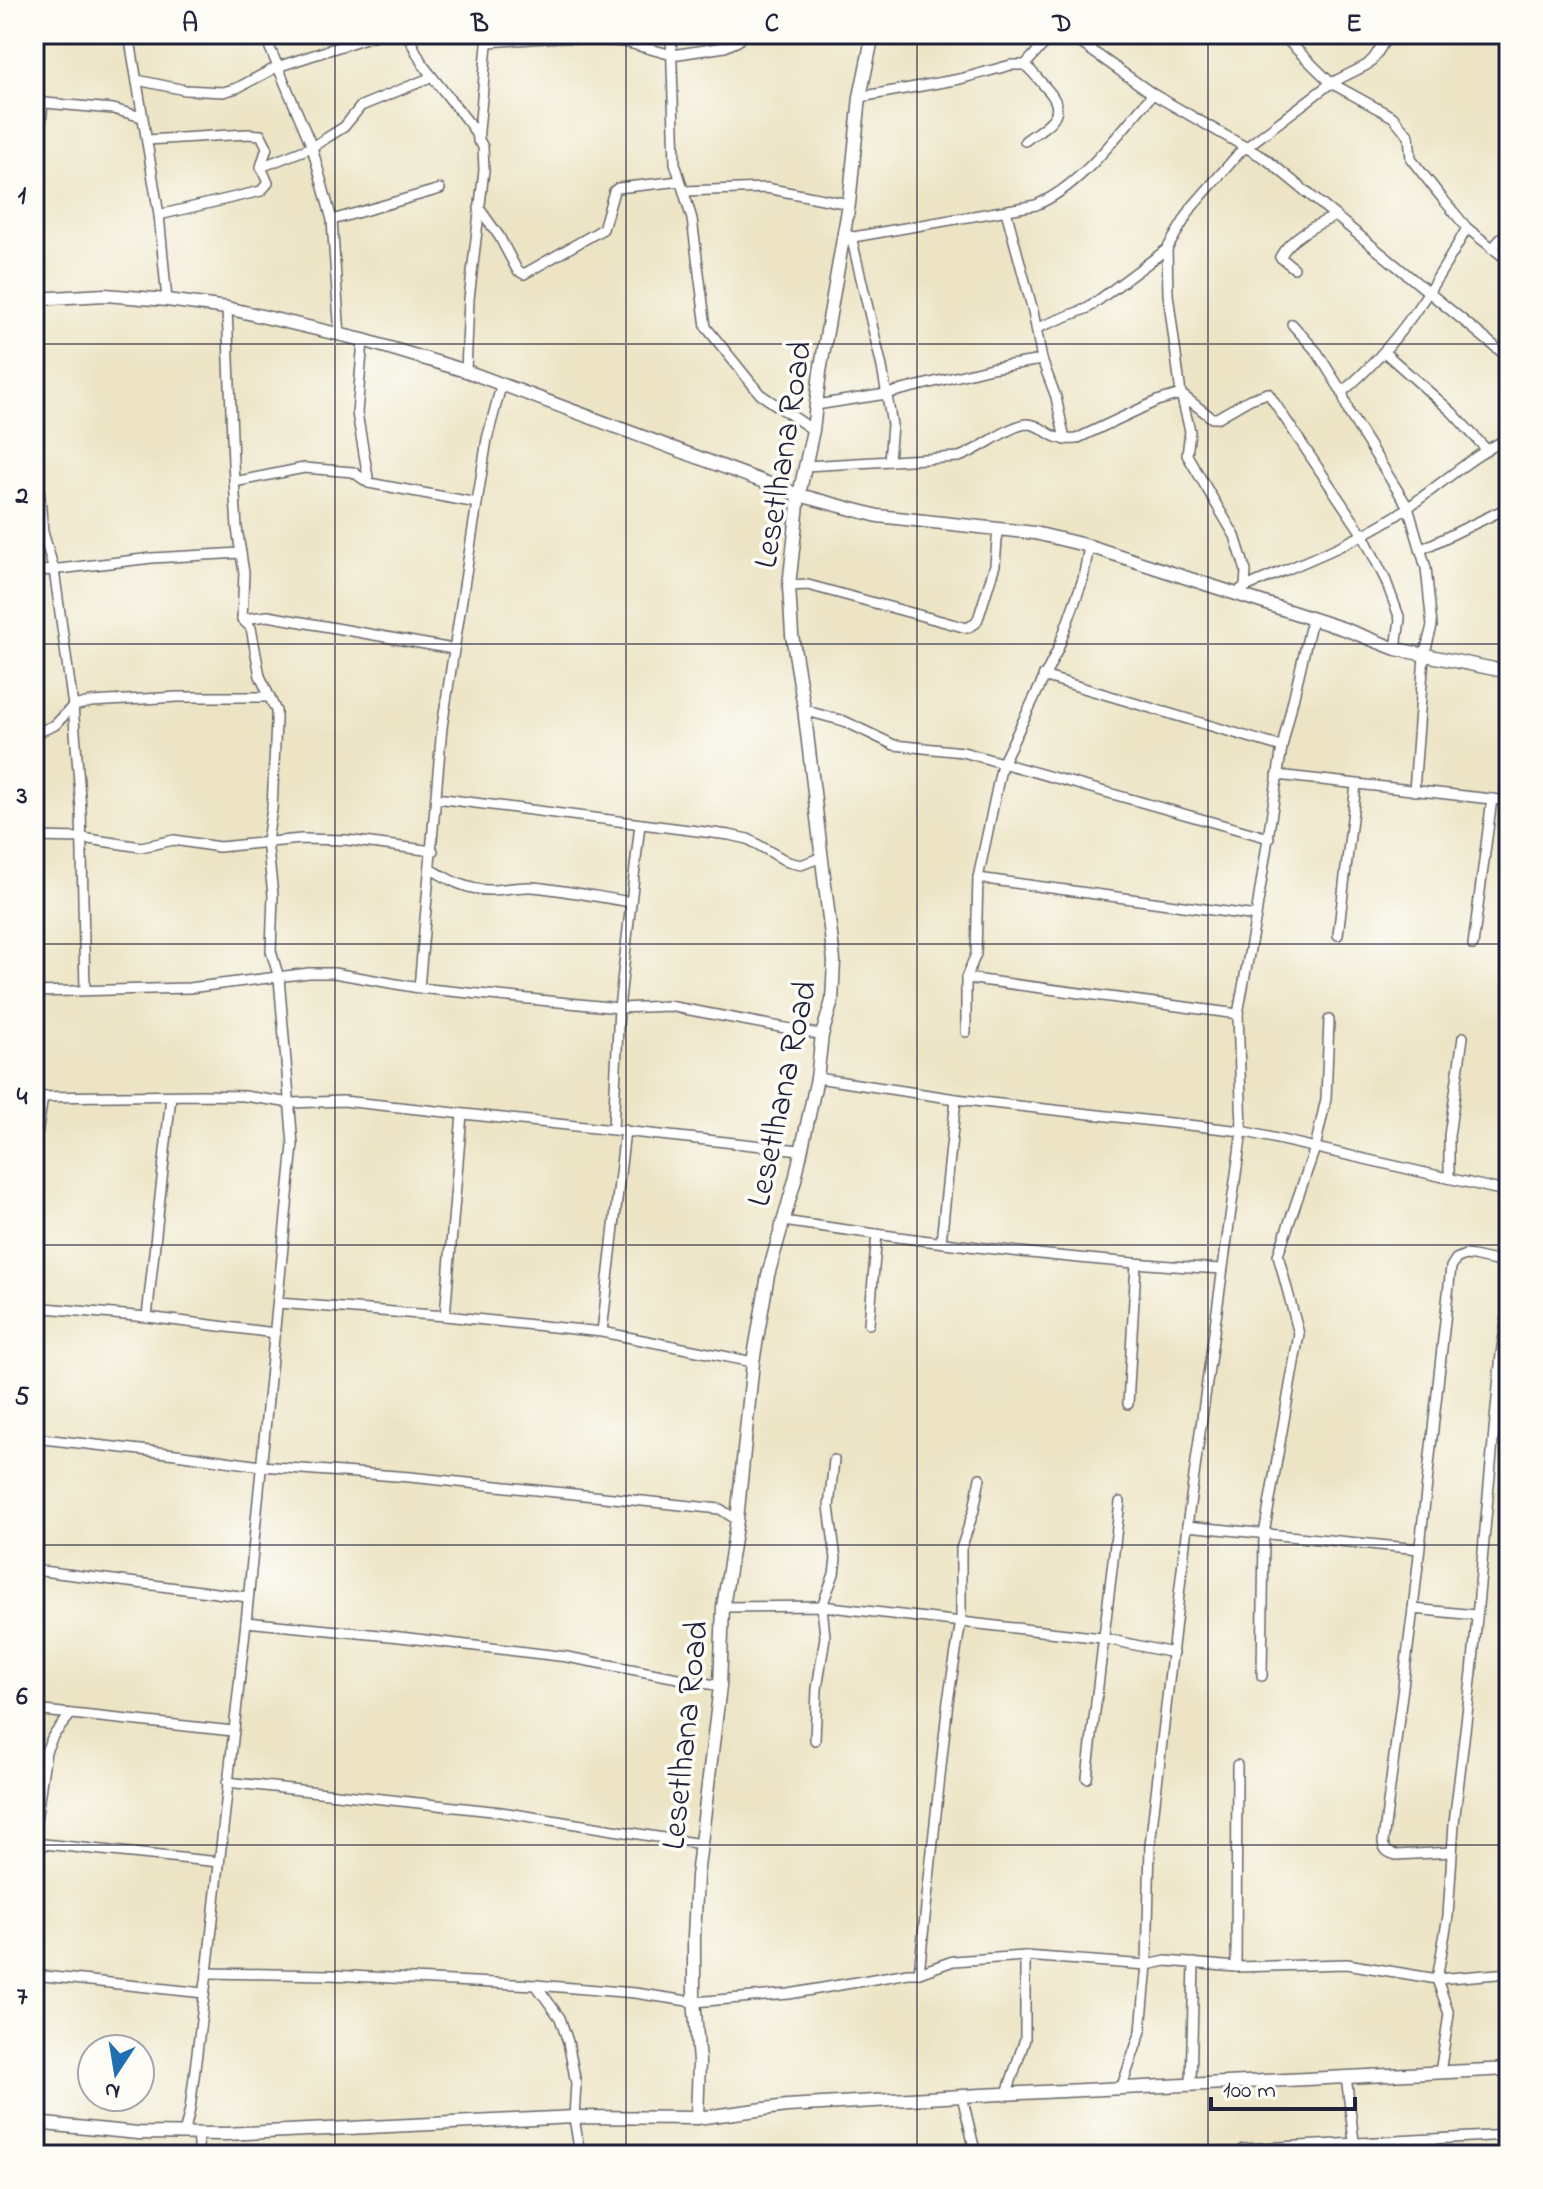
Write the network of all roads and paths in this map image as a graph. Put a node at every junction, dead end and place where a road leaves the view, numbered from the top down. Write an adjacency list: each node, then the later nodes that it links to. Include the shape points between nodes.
1 (129, 34): 18 (street)
2 (264, 34): 16 (street)
3 (378, 34): 16 (street)
4 (407, 34): 17 (street)
5 (671, 34): 14 (street)
6 (745, 34): 14 (street, via 725,47)
7 (873, 34): 21 (street, Lesetlhana Road)
8 (1053, 34): 15 (street)
9 (1068, 34): 20 (street)
10 (1281, 34): 19 (street)
11 (1389, 34): 19 (street, via 1367,65)
12 (559, 36): 13 (street); 14 (street, via 625,42)
13 (488, 38): 25 (street)
14 (672, 55): 30 (street, via 675,163)
15 (1025, 65): 21 (street); 26 (street, via 1059,106 1057,114)
16 (277, 67): 18 (street, via 223,92); 27 (street)
17 (432, 77): 25 (street); 27 (street, via 356,109 344,127)
18 (137, 80): 23 (street)
19 (1331, 83): 28 (street); 39 (street, via 1393,117 1409,136 1411,159)
20 (1153, 94): 28 (street); 35 (street, via 1069,186 1036,205)
21 (860, 97): 33 (street, Lesetlhana Road)
22 (38, 102): 23 (street); 31 (street)
23 (142, 117): 24 (street)
24 (147, 140): 29 (street, via 261,135 267,147); 36 (street)
25 (478, 141): 34 (street, via 484,170)
26 (1025, 141)
27 (312, 147): 29 (street); 38 (street)
28 (1246, 149): 37 (street); 42 (street, via 1192,207)
29 (261, 167): 36 (street, via 268,183 261,191)
30 (682, 186): 33 (street, via 766,188); 34 (street, via 618,188 603,229 524,274); 63 (street, via 692,219 706,327 760,394)
31 (34, 188)
32 (440, 189): 38 (street)
33 (849, 204): 41 (street, Lesetlhana Road)
34 (479, 208): 57 (street)
35 (1006, 211): 41 (street); 51 (street)
36 (159, 215): 48 (street)
37 (1336, 216): 45 (street, via 1312,226 1284,249 1280,257); 46 (street)
38 (332, 220): 52 (street)
39 (1467, 228): 43 (street); 46 (street)
40 (1509, 229): 43 (street)
41 (846, 238): 60 (street); 62 (street, Lesetlhana Road)
42 (1167, 249): 51 (street, via 1088,308); 61 (street)
43 (1492, 249): 44 (street)
44 (1509, 261)
45 (1294, 268)
46 (1431, 293): 54 (street); 55 (street)
47 (34, 299): 48 (street, via 105,295)
48 (167, 300): 49 (street)
49 (227, 308): 52 (street); 70 (street)
50 (1292, 324): 59 (street)
51 (1037, 328): 56 (street)
52 (340, 336): 53 (street)
53 (363, 340): 57 (street); 71 (street, via 357,413)
54 (1384, 352): 59 (street); 67 (street)
55 (1509, 358)
56 (1042, 360): 60 (street); 66 (street)
57 (466, 371): 58 (street)
58 (501, 386): 72 (street); 73 (street)
59 (1342, 392): 74 (street, via 1349,413)
60 (886, 394): 62 (street); 68 (street, via 892,425)
61 (1181, 394): 66 (street); 77 (street, via 1217,418 1268,393); 84 (street, via 1190,431 1187,455 1235,536 1246,571)
62 (816, 405): 63 (street, Lesetlhana Road)
63 (813, 430): 69 (street, Lesetlhana Road)
64 (34, 432): 81 (street, via 43,532)
65 (1509, 438): 67 (street)
66 (1065, 440): 68 (street, via 1029,424 1012,427 976,452 959,457)
67 (1486, 449): 74 (street)
68 (889, 461): 69 (street)
69 (806, 466): 72 (street, Lesetlhana Road)
70 (234, 482): 71 (street, via 304,468 353,472); 80 (street)
71 (369, 483): 73 (street)
72 (799, 495): 76 (street, via 878,516); 83 (street, Lesetlhana Road)
73 (477, 503): 88 (street)
74 (1408, 507): 77 (street); 79 (street)
75 (1509, 507): 79 (street)
76 (998, 528): 78 (street); 83 (street, via 995,565 976,623 967,628 808,585)
77 (1363, 535): 84 (street); 89 (street, via 1400,619)
78 (1089, 546): 85 (street); 92 (street, via 1074,607)
79 (1420, 550): 90 (street, via 1430,587 1432,626)
80 (241, 553): 81 (street); 86 (street)
81 (54, 570): 82 (street); 94 (street)
82 (34, 572)
83 (789, 586): 95 (street, Lesetlhana Road)
84 (1245, 587): 85 (street)
85 (1231, 593): 87 (street)
86 (242, 619): 88 (street, via 268,616); 93 (street, via 251,628 260,676)
87 (1312, 619): 89 (street); 97 (street)
88 (453, 649): 102 (street)
89 (1396, 649): 90 (street)
90 (1424, 656): 91 (street); 101 (street)
91 (1509, 672)
92 (1043, 676): 97 (street); 98 (street)
93 (270, 697): 94 (street, via 164,697); 109 (street, via 276,721)
94 (73, 706): 96 (street, via 55,725); 107 (street)
95 (804, 708): 98 (street, via 894,745 952,750); 111 (street, Lesetlhana Road)
96 (34, 734)
97 (1282, 747): 99 (street)
98 (1002, 764): 108 (street); 113 (street)
99 (1277, 775): 100 (street); 108 (street)
100 (1356, 785): 101 (street); 116 (street)
101 (1414, 791): 103 (street)
102 (436, 798): 105 (street); 110 (street)
103 (1492, 799): 104 (street); 117 (street)
104 (1509, 801)
105 (640, 824): 111 (street, via 748,839 801,865); 114 (street)
106 (34, 837): 107 (street)
107 (82, 838): 109 (street, via 141,847 174,840 219,847); 121 (street)
108 (1269, 838): 115 (street)
109 (267, 841): 110 (street, via 347,840); 118 (street, via 273,895 271,951)
110 (433, 851): 112 (street)
111 (822, 857): 127 (street, Lesetlhana Road, via 834,961 832,1001)
112 (431, 869): 114 (street, via 472,889 532,887); 120 (street)
113 (978, 878): 115 (street); 119 (street, via 976,954)
114 (631, 902): 123 (street)
115 (1256, 916): 124 (street)
116 (1338, 935)
117 (1473, 945)
118 (279, 978): 120 (street, via 334,973); 121 (street, via 189,988); 133 (street)
119 (966, 978): 124 (street); 126 (street)
120 (419, 988): 123 (street)
121 (85, 990): 122 (street)
122 (34, 992)
123 (619, 1008): 127 (street, via 669,1006); 135 (street)
124 (1238, 1014): 137 (street)
125 (1329, 1020): 138 (street, via 1327,1090)
126 (966, 1032)
127 (822, 1035): 129 (street, Lesetlhana Road)
128 (1463, 1037): 141 (street, via 1449,1136)
129 (817, 1078): 132 (street); 139 (street, Lesetlhana Road)
130 (171, 1096): 131 (street); 133 (street, via 244,1096); 153 (street)
131 (38, 1097): 140 (street)
132 (956, 1099): 137 (street); 145 (street)
133 (291, 1103): 134 (street, via 343,1101); 149 (street, via 293,1145)
134 (462, 1114): 135 (street); 152 (street)
135 (613, 1129): 136 (street)
136 (625, 1130): 139 (street); 155 (street)
137 (1242, 1131): 138 (street); 148 (street)
138 (1315, 1148): 141 (street); 167 (street, via 1278,1255 1299,1334)
139 (800, 1150): 143 (street, Lesetlhana Road)
140 (34, 1153)
141 (1449, 1178): 142 (street)
142 (1509, 1192)
143 (783, 1221): 144 (street); 158 (street, Lesetlhana Road)
144 (877, 1234): 145 (street); 154 (street)
145 (941, 1242): 146 (street)
146 (1136, 1264): 148 (street); 159 (street)
147 (1509, 1264): 168 (street, via 1465,1255 1451,1267)
148 (1222, 1269): 166 (street)
149 (278, 1303): 152 (street); 156 (street)
150 (1509, 1304): 157 (street)
151 (34, 1307): 153 (street)
152 (445, 1316): 155 (street)
153 (147, 1317): 156 (street)
154 (869, 1324)
155 (602, 1332): 158 (street)
156 (275, 1333): 162 (street)
157 (1505, 1354): 174 (street)
158 (753, 1362): 165 (street, Lesetlhana Road)
159 (1128, 1404)
160 (34, 1438): 162 (street)
161 (834, 1460): 171 (street, via 829,1507 836,1559)
162 (261, 1466): 165 (street, via 720,1509); 170 (street)
163 (980, 1478): 175 (street, via 961,1549)
164 (1120, 1502): 177 (street)
165 (737, 1520): 172 (street, Lesetlhana Road)
166 (1187, 1526): 167 (street); 178 (street)
167 (1264, 1534): 168 (street); 179 (street)
168 (1419, 1549): 173 (street)
169 (34, 1570): 170 (street)
170 (248, 1597): 176 (street)
171 (822, 1606): 172 (street); 175 (street); 184 (street, via 825,1637)
172 (723, 1607): 180 (street, Lesetlhana Road)
173 (1413, 1609): 174 (street); 191 (street, via 1384,1848 1396,1855)
174 (1476, 1615): 191 (street)
175 (961, 1621): 177 (street); 198 (street)
176 (246, 1622): 180 (street, via 567,1657); 183 (street)
177 (1102, 1638): 178 (street); 186 (street)
178 (1173, 1653): 195 (street, via 1150,1845)
179 (1262, 1676)
180 (720, 1686): 190 (street, Lesetlhana Road)
181 (34, 1710): 182 (street)
182 (71, 1714): 183 (street); 188 (street, via 46,1751)
183 (233, 1731): 187 (street)
184 (815, 1740)
185 (1237, 1765): 196 (street)
186 (1087, 1778)
187 (227, 1782): 190 (street, via 501,1812); 192 (street)
188 (34, 1835)
189 (34, 1843): 192 (street)
190 (701, 1844): 204 (street, Lesetlhana Road)
191 (1452, 1852): 201 (street)
192 (219, 1862): 197 (street)
193 (1025, 1956): 195 (street); 198 (street, via 953,1961); 210 (street, via 1024,2049)
194 (1194, 1963): 195 (street); 196 (street); 208 (street)
195 (1147, 1965): 209 (street, via 1141,2031)
196 (1236, 1967): 201 (street, via 1347,1964)
197 (207, 1973): 202 (street); 203 (street)
198 (919, 1973): 204 (street, via 789,1994)
199 (1509, 1973): 201 (street)
200 (34, 1975): 203 (street)
201 (1437, 1979): 206 (street, via 1449,2014)
202 (536, 1985): 204 (street); 212 (street, via 560,2018 568,2042 576,2083)
203 (204, 1993): 215 (street)
204 (694, 2002): 213 (street, Lesetlhana Road)
205 (1509, 2069): 206 (street)
206 (1440, 2073): 207 (street)
207 (1346, 2076): 208 (street); 217 (street)
208 (1191, 2084): 209 (street)
209 (1122, 2086): 210 (street)
210 (1007, 2093): 211 (street)
211 (962, 2096): 213 (street, via 787,2106); 221 (street)
212 (574, 2117): 213 (street); 215 (street); 220 (street)
213 (697, 2118)
214 (34, 2123): 215 (street)
215 (190, 2134): 219 (street)
216 (1509, 2135): 217 (street)
217 (1354, 2141): 218 (street)
218 (1243, 2149)
219 (199, 2155)
220 (580, 2155)
221 (976, 2155)

